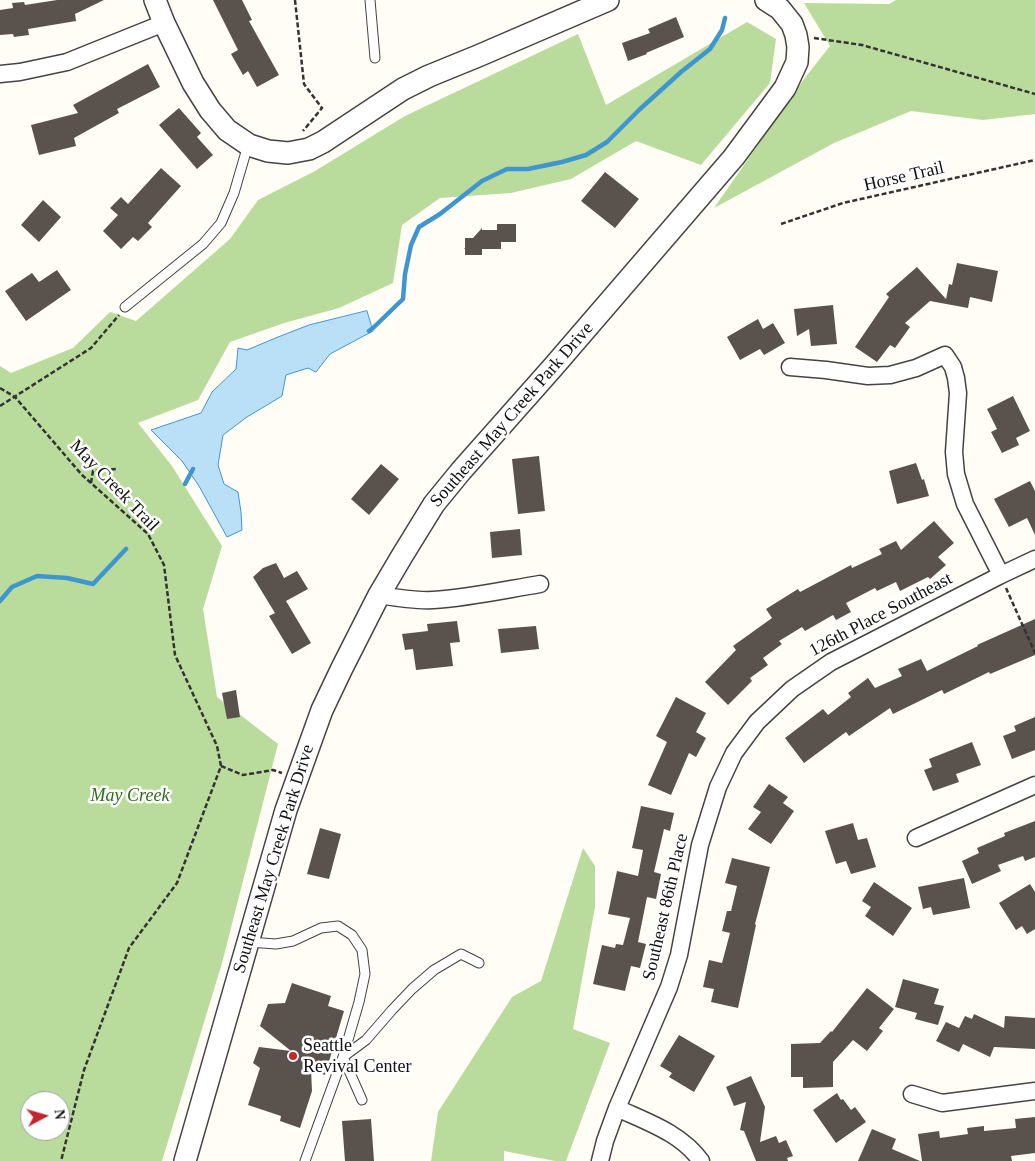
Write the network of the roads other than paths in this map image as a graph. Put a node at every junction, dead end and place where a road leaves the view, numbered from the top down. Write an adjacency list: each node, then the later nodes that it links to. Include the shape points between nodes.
1 (155, 0): 5 (street)
2 (370, 0): 6 (lane)
3 (608, 0): 8 (street, via 429,76 308,149 288,153)
4 (768, 0): 14 (street, Southeast May Creek Park Drive, via 792,24 798,46 796,62 785,88 734,157 434,504)
5 (164, 23): 7 (street, via 68,62); 8 (street, via 210,110 227,130)
6 (375, 58)
7 (0, 74)
8 (248, 145): 9 (lane, via 234,194 221,223 203,244)
9 (125, 307)
10 (790, 367): 12 (street, via 868,376 890,375 945,355 953,367 958,393 954,445 956,474 965,504)
11 (1035, 559): 12 (street, 126th Place Southeast)
12 (1001, 575): 15 (street, 126th Place Southeast, via 831,662 792,689)
13 (540, 584): 14 (street, via 431,600)
14 (379, 596): 18 (street, Southeast May Creek Park Drive, via 326,702 297,777)
15 (757, 722): 24 (street, Southeast 86th Place, via 734,753 718,787 700,845 679,955 669,987)
16 (1035, 785): 17 (street)
17 (916, 838)
18 (247, 942): 20 (lane, via 276,944 293,941 321,928 338,926 352,935 362,950 365,974); 25 (street, Southeast May Creek Park Drive)
19 (479, 963): 20 (lane, via 460,954 434,970 398,1003 366,1040)
20 (343, 1057): 23 (lane); 26 (lane)
21 (1035, 1091): 22 (street, via 942,1103)
22 (912, 1094)
23 (362, 1100)
24 (617, 1108): 27 (street, Southeast 86th Place); 28 (street, via 662,1128 683,1142)
25 (185, 1161)
26 (305, 1161)
27 (600, 1161)
28 (701, 1161)

